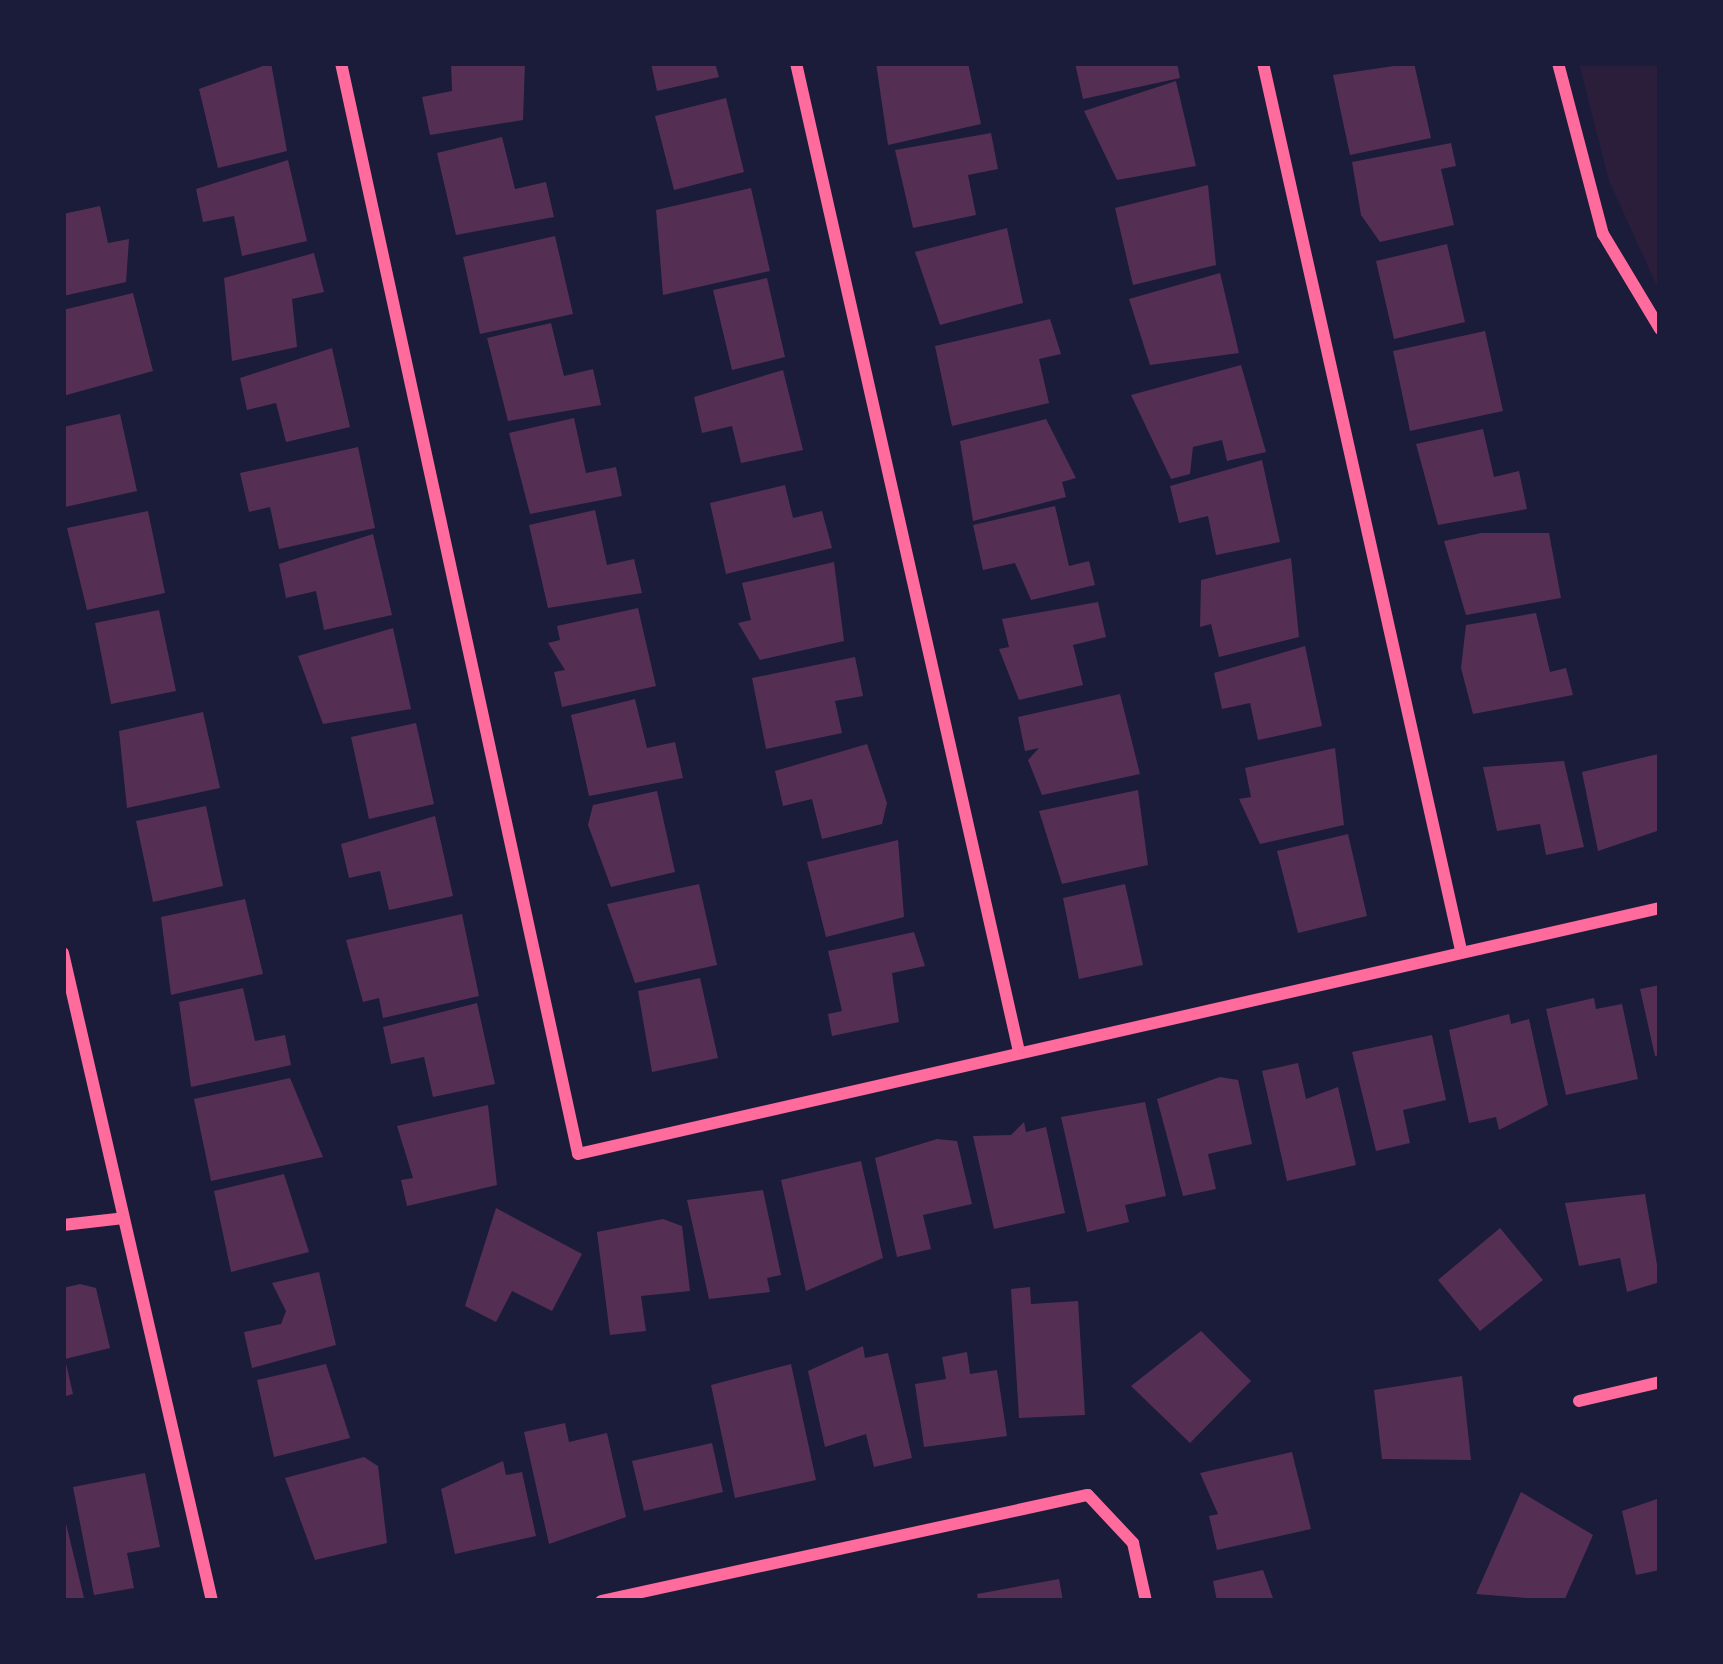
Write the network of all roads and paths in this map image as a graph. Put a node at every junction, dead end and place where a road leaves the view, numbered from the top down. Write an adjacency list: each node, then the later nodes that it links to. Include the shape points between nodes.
1 (341, 63): 9 (street, via 578,1154)
2 (796, 63): 9 (street)
3 (1263, 63): 7 (street)
4 (1558, 63): 5 (street, via 1603,234)
5 (1660, 329)
6 (1660, 908): 7 (street)
7 (1461, 950): 9 (street)
8 (63, 952): 10 (street)
9 (1019, 1052)
10 (124, 1218): 11 (street); 15 (street)
11 (63, 1225)
12 (1660, 1382): 13 (street)
13 (1579, 1401)
14 (664, 1594): 16 (street); 17 (street, via 1088,1495 1133,1543)
15 (212, 1601)
16 (601, 1601)
17 (1146, 1601)

